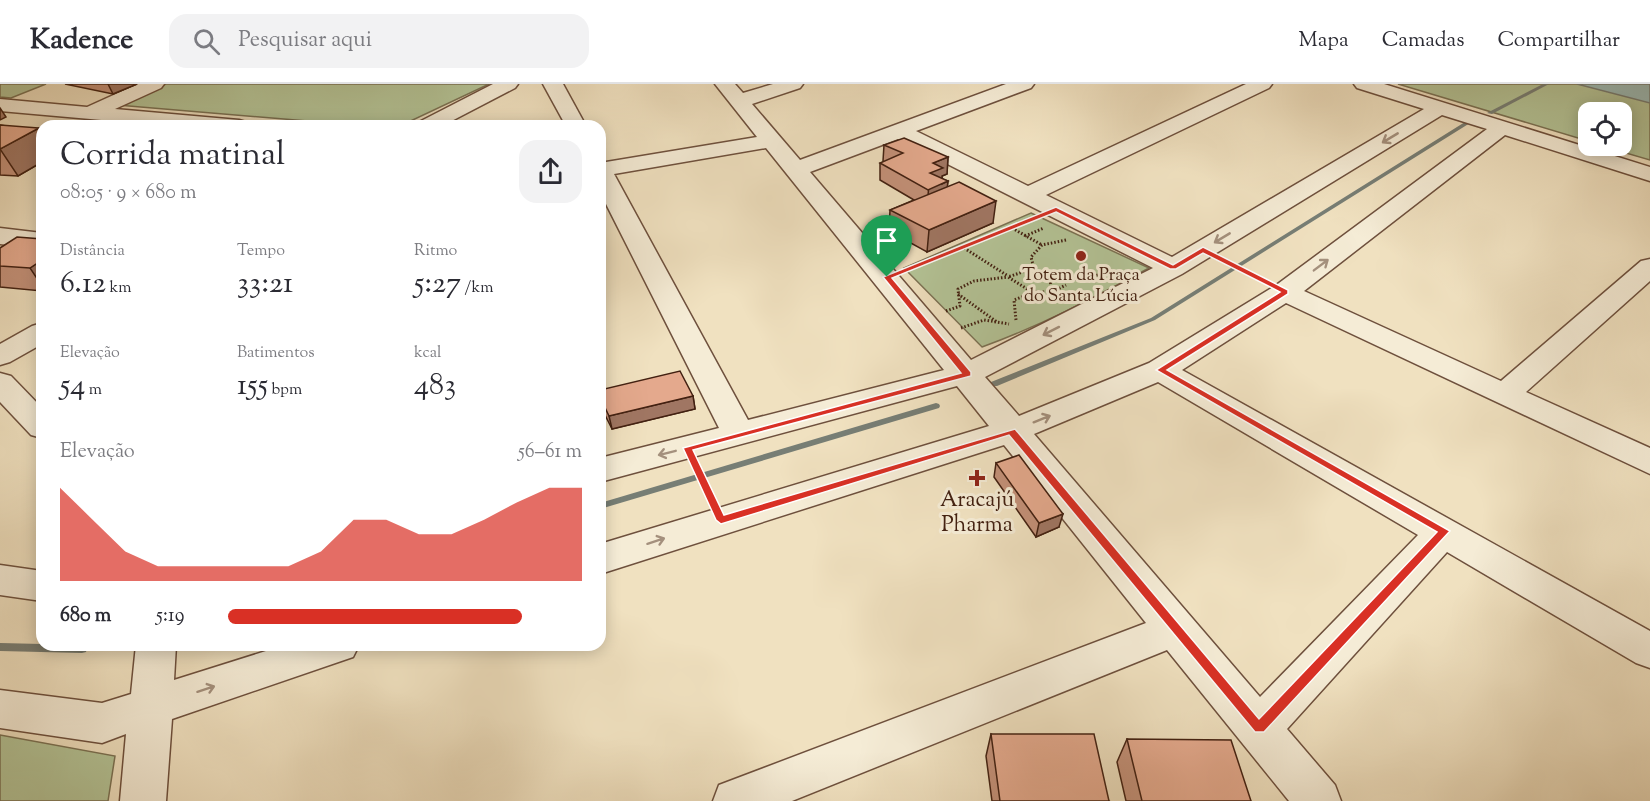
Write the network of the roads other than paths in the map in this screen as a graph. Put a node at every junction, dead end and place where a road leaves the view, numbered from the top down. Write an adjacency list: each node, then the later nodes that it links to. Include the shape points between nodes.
1 (154, 84): 11 (street)
2 (508, 84): 13 (street)
3 (553, 84): 14 (street)
4 (793, 84): 8 (street)
5 (1024, 84): 16 (street)
6 (1262, 84): 22 (street)
7 (1364, 84): 10 (street)
8 (732, 92): 17 (street)
9 (0, 105): 11 (street)
10 (1440, 108): 15 (street); 24 (street, one-way to 24)
11 (97, 109): 12 (street)
12 (189, 120)
13 (438, 120)
14 (573, 120)
15 (1503, 128): 20 (street); 25 (street, one-way to 15)
16 (899, 131): 19 (street); 22 (street)
17 (772, 141): 18 (street); 19 (street)
18 (606, 169)
19 (796, 169): 29 (street)
20 (1650, 174)
21 (606, 181): 34 (street)
22 (1028, 195): 24 (street)
23 (1650, 267): 31 (street)
24 (1173, 268): 29 (street, one-way to 29, via 1119,296 1024,330)
25 (1286, 292): 28 (street); 31 (street)
26 (36, 335): 27 (street)
27 (0, 356)
28 (1160, 370): 33 (street, one-way to 28); 37 (street)
29 (967, 374): 33 (street); 34 (street)
30 (0, 383): 32 (street)
31 (1506, 394): 35 (street)
32 (36, 421)
33 (1011, 431): 38 (street, one-way to 33); 41 (street)
34 (739, 434): 36 (street, one-way to 36)
35 (1650, 462)
36 (606, 468)
37 (1444, 531): 44 (street); 47 (street)
38 (606, 557)
39 (0, 580): 40 (street)
40 (36, 585)
41 (1175, 629): 47 (street); 49 (street)
42 (155, 651): 45 (street)
43 (321, 651): 45 (street, one-way to 43)
44 (1650, 651)
45 (150, 707): 46 (street, via 102,723); 48 (street)
46 (0, 709)
47 (1259, 728): 50 (street)
48 (143, 801)
49 (736, 801)
50 (1318, 801)

